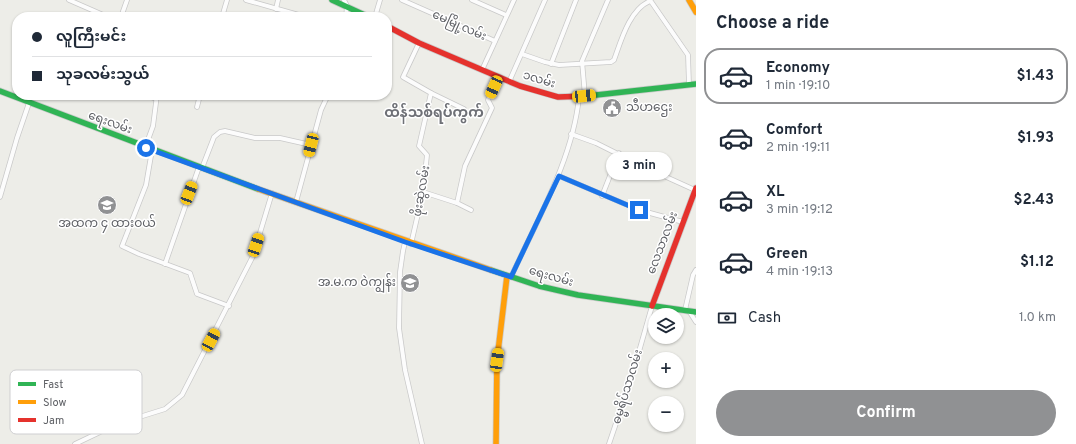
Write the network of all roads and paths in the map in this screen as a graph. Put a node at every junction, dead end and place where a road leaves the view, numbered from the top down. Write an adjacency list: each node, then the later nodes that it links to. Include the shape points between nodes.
1 (69, 0): 19 (street)
2 (127, 0): 20 (street)
3 (227, 0): 21 (street)
4 (246, 0): 18 (street)
5 (278, 0): 18 (street)
6 (332, 0): 17 (street)
7 (380, 0): 24 (street)
8 (402, 0): 28 (street, မေမြို့လမ်း)
9 (472, 0): 26 (street)
10 (514, 0): 26 (street)
11 (539, 0): 15 (street)
12 (576, 0): 31 (street)
13 (608, 0): 32 (street)
14 (689, 0): 25 (street)
15 (544, 1): 30 (street)
16 (650, 1): 32 (street, via 636,13 624,32 614,60); 37 (street, via 688,55)
17 (346, 3): 23 (street)
18 (276, 9): 22 (street)
19 (97, 12)
20 (123, 12)
21 (223, 12)
22 (287, 12)
23 (361, 12)
24 (376, 12)
25 (696, 12)
26 (506, 15): 28 (street)
27 (392, 29): 29 (street, ၁လမ်း)
28 (495, 42): 33 (street)
29 (419, 43): 33 (street, ၁လမ်း); 39 (street, via 403,77)
30 (522, 54): 31 (street); 35 (street)
31 (551, 64): 32 (street)
32 (582, 64): 40 (street)
33 (482, 70): 34 (street, ၁လမ်း)
34 (498, 77): 35 (street, ၁လမ်း); 62 (street, via 488,100 492,108 465,166)
35 (509, 82): 40 (street, ၁လမ်း, via 558,97)
36 (696, 84): 37 (street, ၁လမ်း)
37 (689, 85): 40 (street, ၁လမ်း)
38 (0, 92): 41 (street, ရေးလမ်း)
39 (431, 93): 48 (street); 57 (street, ဖိုးဆွဲလမ်း, via 419,146 428,158)
40 (582, 96): 49 (street)
41 (12, 97)
42 (21, 100): 46 (street, ရေးလမ်း)
43 (157, 100): 51 (street, via 153,126)
44 (199, 100): 47 (street)
45 (326, 100): 50 (street)
46 (29, 103): 51 (street, ရေးလမ်း); 60 (street)
47 (197, 107)
48 (464, 108)
49 (572, 134): 53 (street); 55 (street)
50 (311, 145): 54 (street, via 280,138 256,138 220,132 214,137); 61 (street)
51 (146, 148): 52 (street, ရေးလမ်း)
52 (152, 150): 54 (street, ရေးလမ်း); 66 (street, via 146,185 122,246)
53 (620, 153): 56 (street, via 642,166); 59 (street)
54 (200, 167): 58 (street, ရေးလမ်း); 66 (street)
55 (559, 176): 59 (street); 68 (street)
56 (696, 189): 64 (street, လေသာလမ်း)
57 (423, 192): 62 (street); 65 (street, ဖိုးဆွဲလမ်း)
58 (272, 193): 61 (street, ရေးလမ်း); 69 (street, via 253,256)
59 (602, 196): 64 (street, via 639,210)
60 (0, 197)
61 (296, 202): 65 (street, ရေးလမ်း)
62 (457, 203): 63 (street)
63 (471, 210)
64 (683, 222): 70 (street, လေသာလမ်း)
65 (408, 243): 68 (street, ရေးလမ်း); 77 (street, ဖိုးဆွဲလမ်း, via 400,272 399,328 405,370)
66 (165, 264): 69 (street, via 190,273 197,294)
67 (696, 270): 71 (street)
68 (509, 276): 70 (street, ရေးလမ်း, via 566,294); 78 (street, via 497,360)
69 (229, 306): 74 (street, via 182,395 165,409)
70 (652, 306): 71 (street, ရေးလမ်း); 79 (street, ဓမ္မရိပ်သာလမ်း)
71 (687, 311): 72 (street, ရေးလမ်း); 73 (street)
72 (696, 312)
73 (696, 322)
74 (142, 416)
75 (96, 434): 76 (street)
76 (74, 444)
77 (422, 444)
78 (496, 444)
79 (609, 444)

